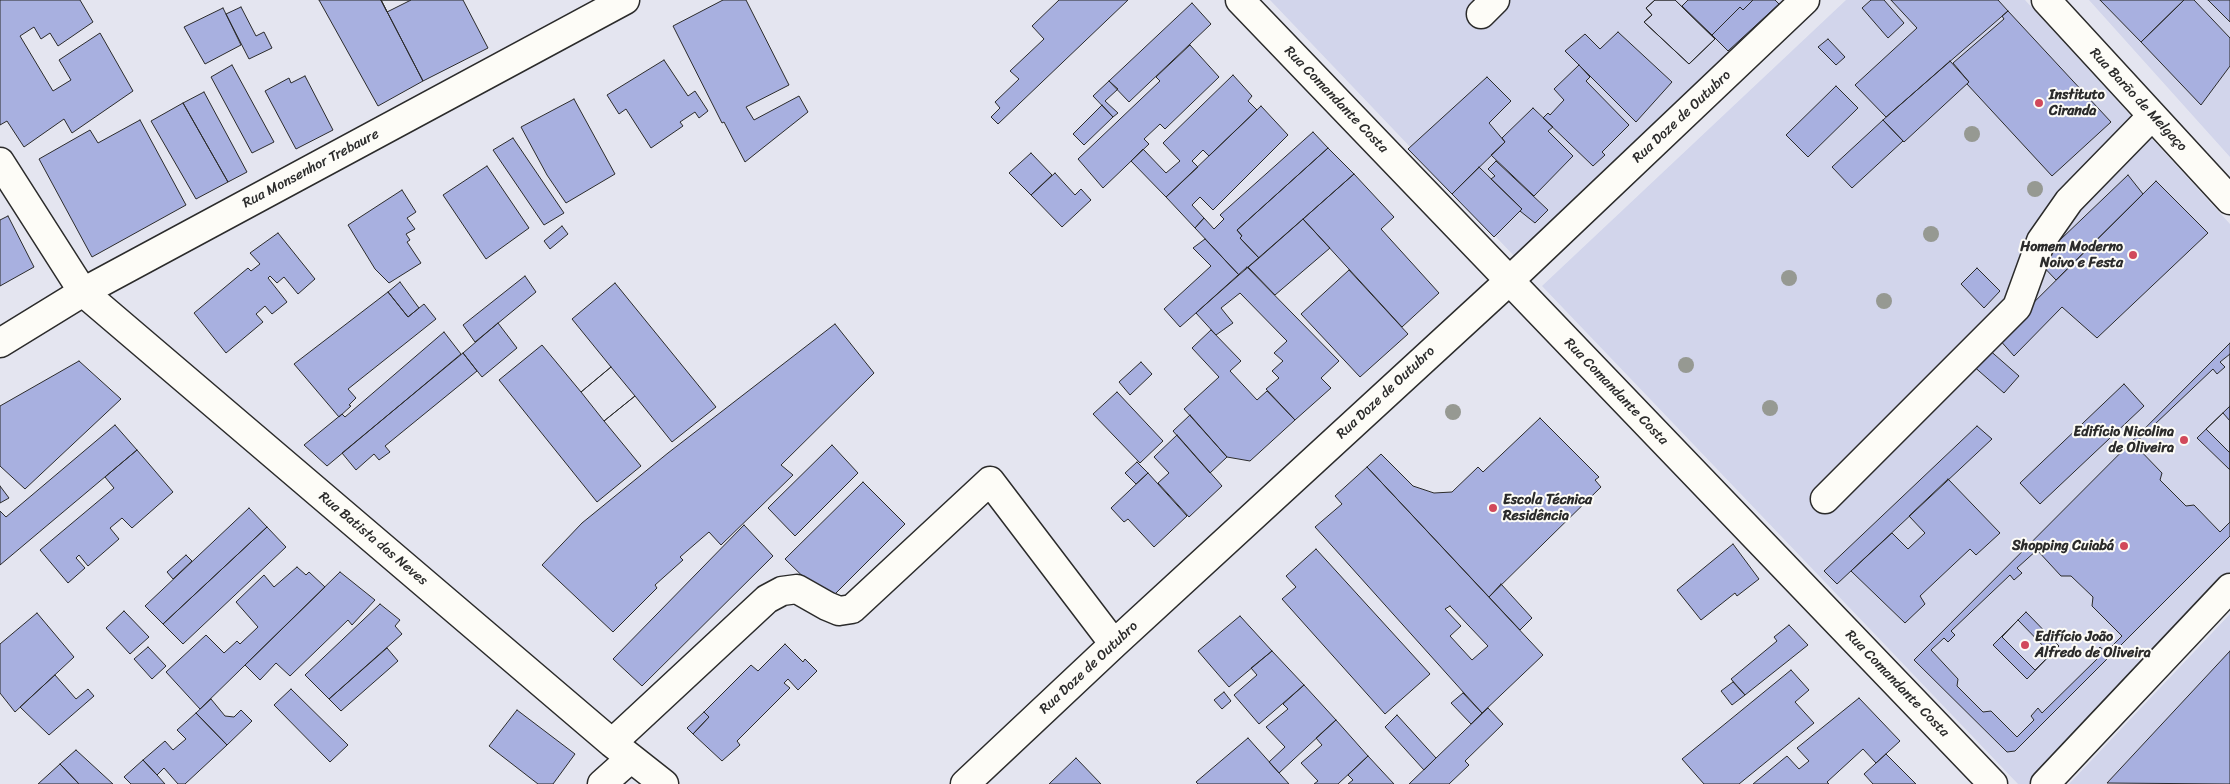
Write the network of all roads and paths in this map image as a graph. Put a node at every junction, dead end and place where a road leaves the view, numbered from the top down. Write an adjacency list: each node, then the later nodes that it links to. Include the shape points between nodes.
1 (625, 0): 9 (street, Rua Monsenhor Trebaure)
2 (1240, 0): 8 (street, Rua Comandante Costa)
3 (1805, 0): 8 (street, Rua Doze de Outubro)
4 (2046, 0): 5 (street, Rua Barão de Melgaço)
5 (2152, 116): 7 (street, Rua Barão de Melgaço); 11 (street, via 2069,201 2041,241 2016,307)
6 (0, 162): 9 (street, Rua Batista das Neves)
7 (2230, 200)
8 (1509, 281): 13 (street, Rua Doze de Outubro); 18 (street, Rua Comandante Costa)
9 (83, 292): 10 (street, Rua Monsenhor Trebaure); 14 (street, Rua Batista das Neves)
10 (0, 343)
11 (1825, 499)
12 (2230, 588): 19 (street)
13 (1114, 644): 14 (street, via 990,481 852,610 839,611 798,589 782,591 767,599); 17 (street, Rua Doze de Outubro)
14 (622, 751): 15 (street); 16 (street, Rua Batista das Neves)
15 (602, 784)
16 (664, 784)
17 (965, 784)
18 (1994, 784)
19 (2045, 784)

